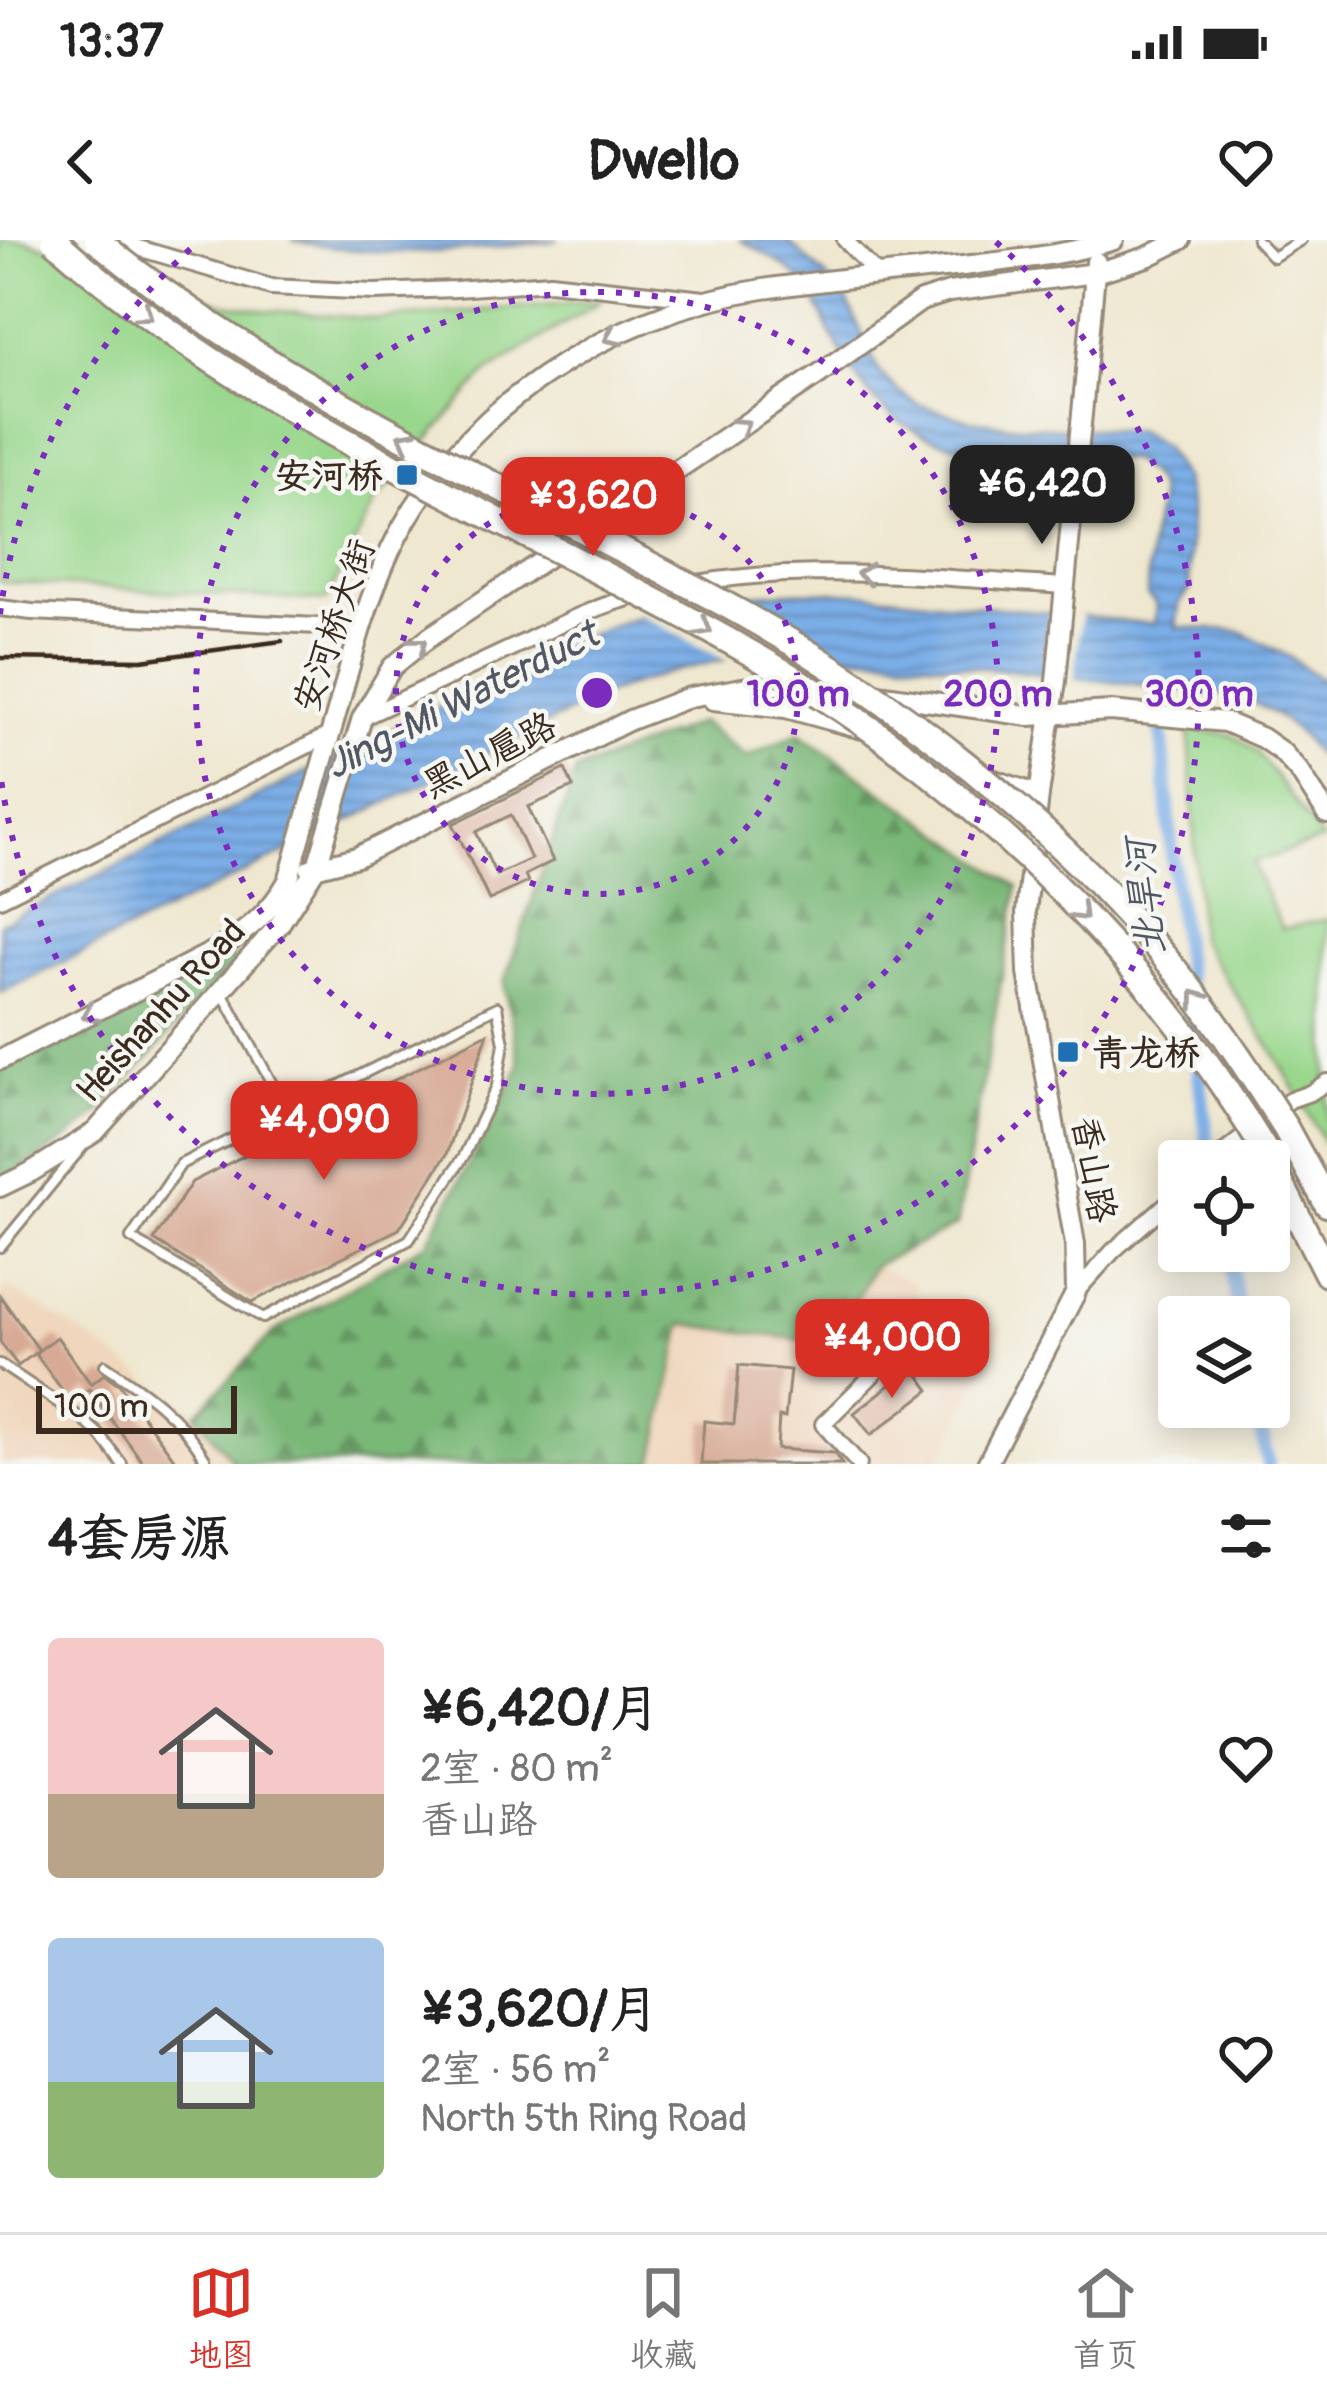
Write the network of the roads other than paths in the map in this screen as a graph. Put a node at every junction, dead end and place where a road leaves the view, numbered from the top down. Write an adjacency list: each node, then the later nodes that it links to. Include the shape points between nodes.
1 (55, 240): 37 (highway, one-way to 37, bridge, via 172,334 280,405 724,638 915,762 1024,856 1143,978 1262,1146)
2 (97, 240): 34 (highway, one-way to 2, bridge, via 1242,1059 1171,964 1078,864 904,716 740,613 292,376)
3 (111, 240): 11 (street, via 271,287 374,292 550,282)
4 (845, 240): 10 (street)
5 (1181, 240): 9 (main road)
6 (1257, 240): 7 (lane, via 1273,256)
7 (1301, 240)
8 (1105, 243): 9 (main road); 10 (main road)
9 (1095, 273): 13 (main road, 安河桥大街, one-way to 9, via 921,301); 14 (main road, bridge)
10 (872, 276): 11 (main road, 安河桥大街)
11 (712, 300): 16 (main road, 安河桥大街, one-way to 16, via 615,335 508,403 426,490)
12 (530, 522): 13 (lane)
13 (554, 553): 19 (main road, 安河桥大街, one-way to 13, via 392,667)
14 (1065, 597): 18 (main road); 19 (street, one-way to 19, via 828,572 699,582 563,623)
15 (0, 608): 16 (street)
16 (359, 628): 20 (main road, 安河桥大街)
17 (690, 698): 18 (main road, 黑山扈路, via 802,683); 21 (main road, via 827,718); 24 (main road, 黑山扈路, via 357,857)
18 (1051, 715): 21 (main road, 香山路); 22 (main road, 黑山扈路, via 1111,711 1225,722 1282,752)
19 (362, 718): 23 (main road, 安河桥大街)
20 (331, 734): 25 (main road, 安河桥大街); 26 (street)
21 (1039, 795): 38 (main road, 香山路, via 1028,973 1075,1244)
22 (1327, 814)
23 (327, 837): 24 (main road, Heishanhu Road)
24 (317, 866): 25 (main road, 黑山扈路); 27 (main road, Heishanhu Road)
25 (288, 881): 28 (main road, Heishanhu Road, one-way to 28, via 268,910 222,947)
26 (0, 899)
27 (222, 992): 30 (lane); 31 (main road, Heishanhu Road)
28 (0, 1060)
29 (1327, 1082): 32 (street)
30 (287, 1111): 30 (lane, via 181,1165 131,1238 263,1318 409,1240 464,1156 496,1086 504,1043 497,1007)
31 (95, 1132): 33 (main road, Heishanhu Road); 36 (lane)
32 (1239, 1140)
33 (0, 1187)
34 (1327, 1204)
35 (1158, 1211): 38 (street)
36 (0, 1246)
37 (1327, 1274)
38 (1076, 1292): 45 (main road)
39 (906, 1342): 44 (street, via 824,1424)
40 (0, 1364): 42 (lane, via 81,1418)
41 (105, 1365): 43 (lane, via 187,1429 205,1457)
42 (122, 1464)
43 (199, 1464)
44 (859, 1464)
45 (987, 1464)

